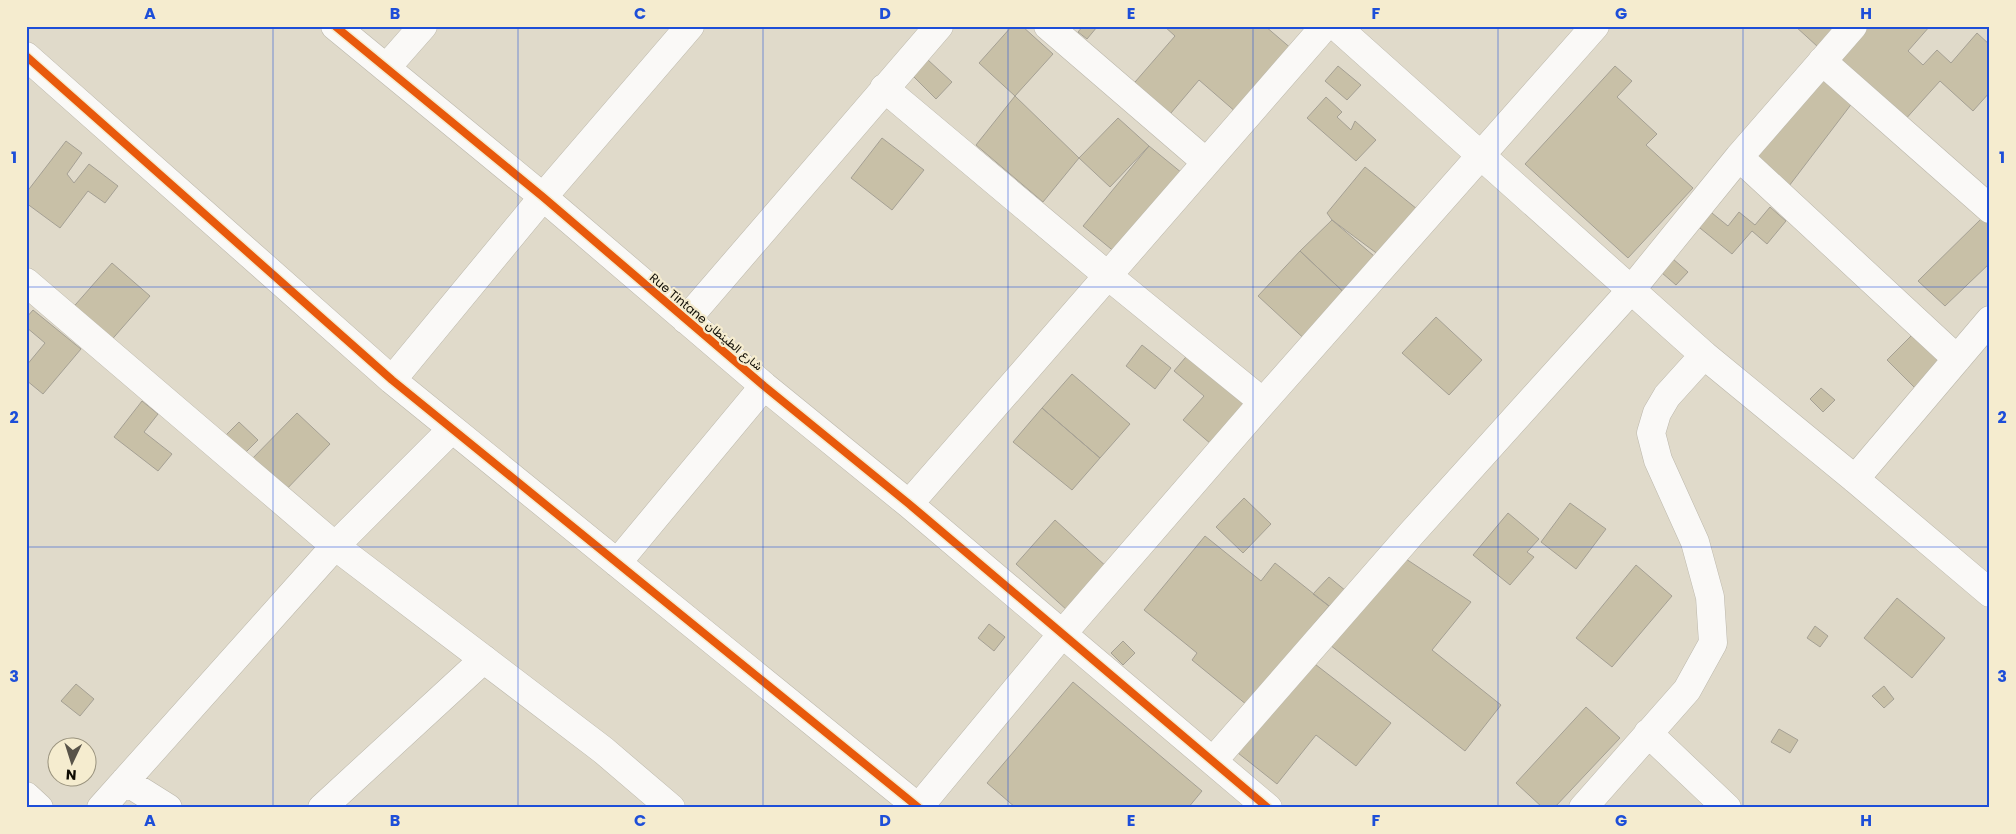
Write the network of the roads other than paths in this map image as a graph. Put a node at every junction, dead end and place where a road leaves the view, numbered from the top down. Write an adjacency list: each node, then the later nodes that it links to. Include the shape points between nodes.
1 (335, 26): 12 (street, Rue Tintane شارع الطينطان)
2 (423, 26): 12 (street)
3 (690, 26): 17 (street)
4 (938, 26): 13 (street)
5 (1048, 26): 16 (street)
6 (1325, 26): 16 (street)
7 (1336, 26): 14 (street)
8 (1595, 26): 14 (street)
9 (1853, 26): 11 (street)
10 (26, 56): 26 (street)
11 (1822, 61): 15 (street); 18 (street)
12 (386, 68): 17 (street, Rue Tintane شارع الطينطان)
13 (884, 88): 19 (street); 22 (street)
14 (1482, 155): 21 (street); 28 (street)
15 (1739, 157): 21 (street); 25 (street)
16 (1206, 162): 19 (street)
17 (543, 197): 22 (street, Rue Tintane شارع الطينطان); 26 (street)
18 (1990, 209)
19 (1107, 276): 28 (street); 31 (street)
20 (26, 282): 32 (street)
21 (1631, 290): 24 (street); 38 (street)
22 (686, 320): 27 (street, Rue Tintane شارع الطينطان)
23 (1990, 320): 25 (street)
24 (1704, 355): 30 (street); 37 (street, via 1667,396 1651,432 1658,460 1695,542 1710,597 1713,643 1687,690)
25 (1958, 359): 30 (street)
26 (392, 380): 29 (street)
27 (764, 386): 31 (street, Rue Tintane شارع الطينطان); 33 (street)
28 (1263, 402): 35 (street)
29 (452, 429): 32 (street); 33 (street)
30 (1855, 479): 34 (street)
31 (909, 504): 35 (street, Rue Tintane شارع الطينطان)
32 (335, 546): 36 (street); 39 (street)
33 (617, 563): 46 (street)
34 (1986, 583)
35 (1063, 634): 38 (street, Rue Tintane شارع الطينطان); 46 (street)
36 (484, 659): 44 (street); 45 (street, via 603,750)
37 (1648, 733): 48 (street); 49 (street)
38 (1213, 761): 47 (street, Rue Tintane شارع الطينطان)
39 (125, 781): 42 (street); 43 (street)
40 (26, 796): 41 (street)
41 (39, 808)
42 (102, 808)
43 (168, 808)
44 (322, 808)
45 (670, 808)
46 (918, 808)
47 (1268, 808)
48 (1583, 808)
49 (1727, 808)

